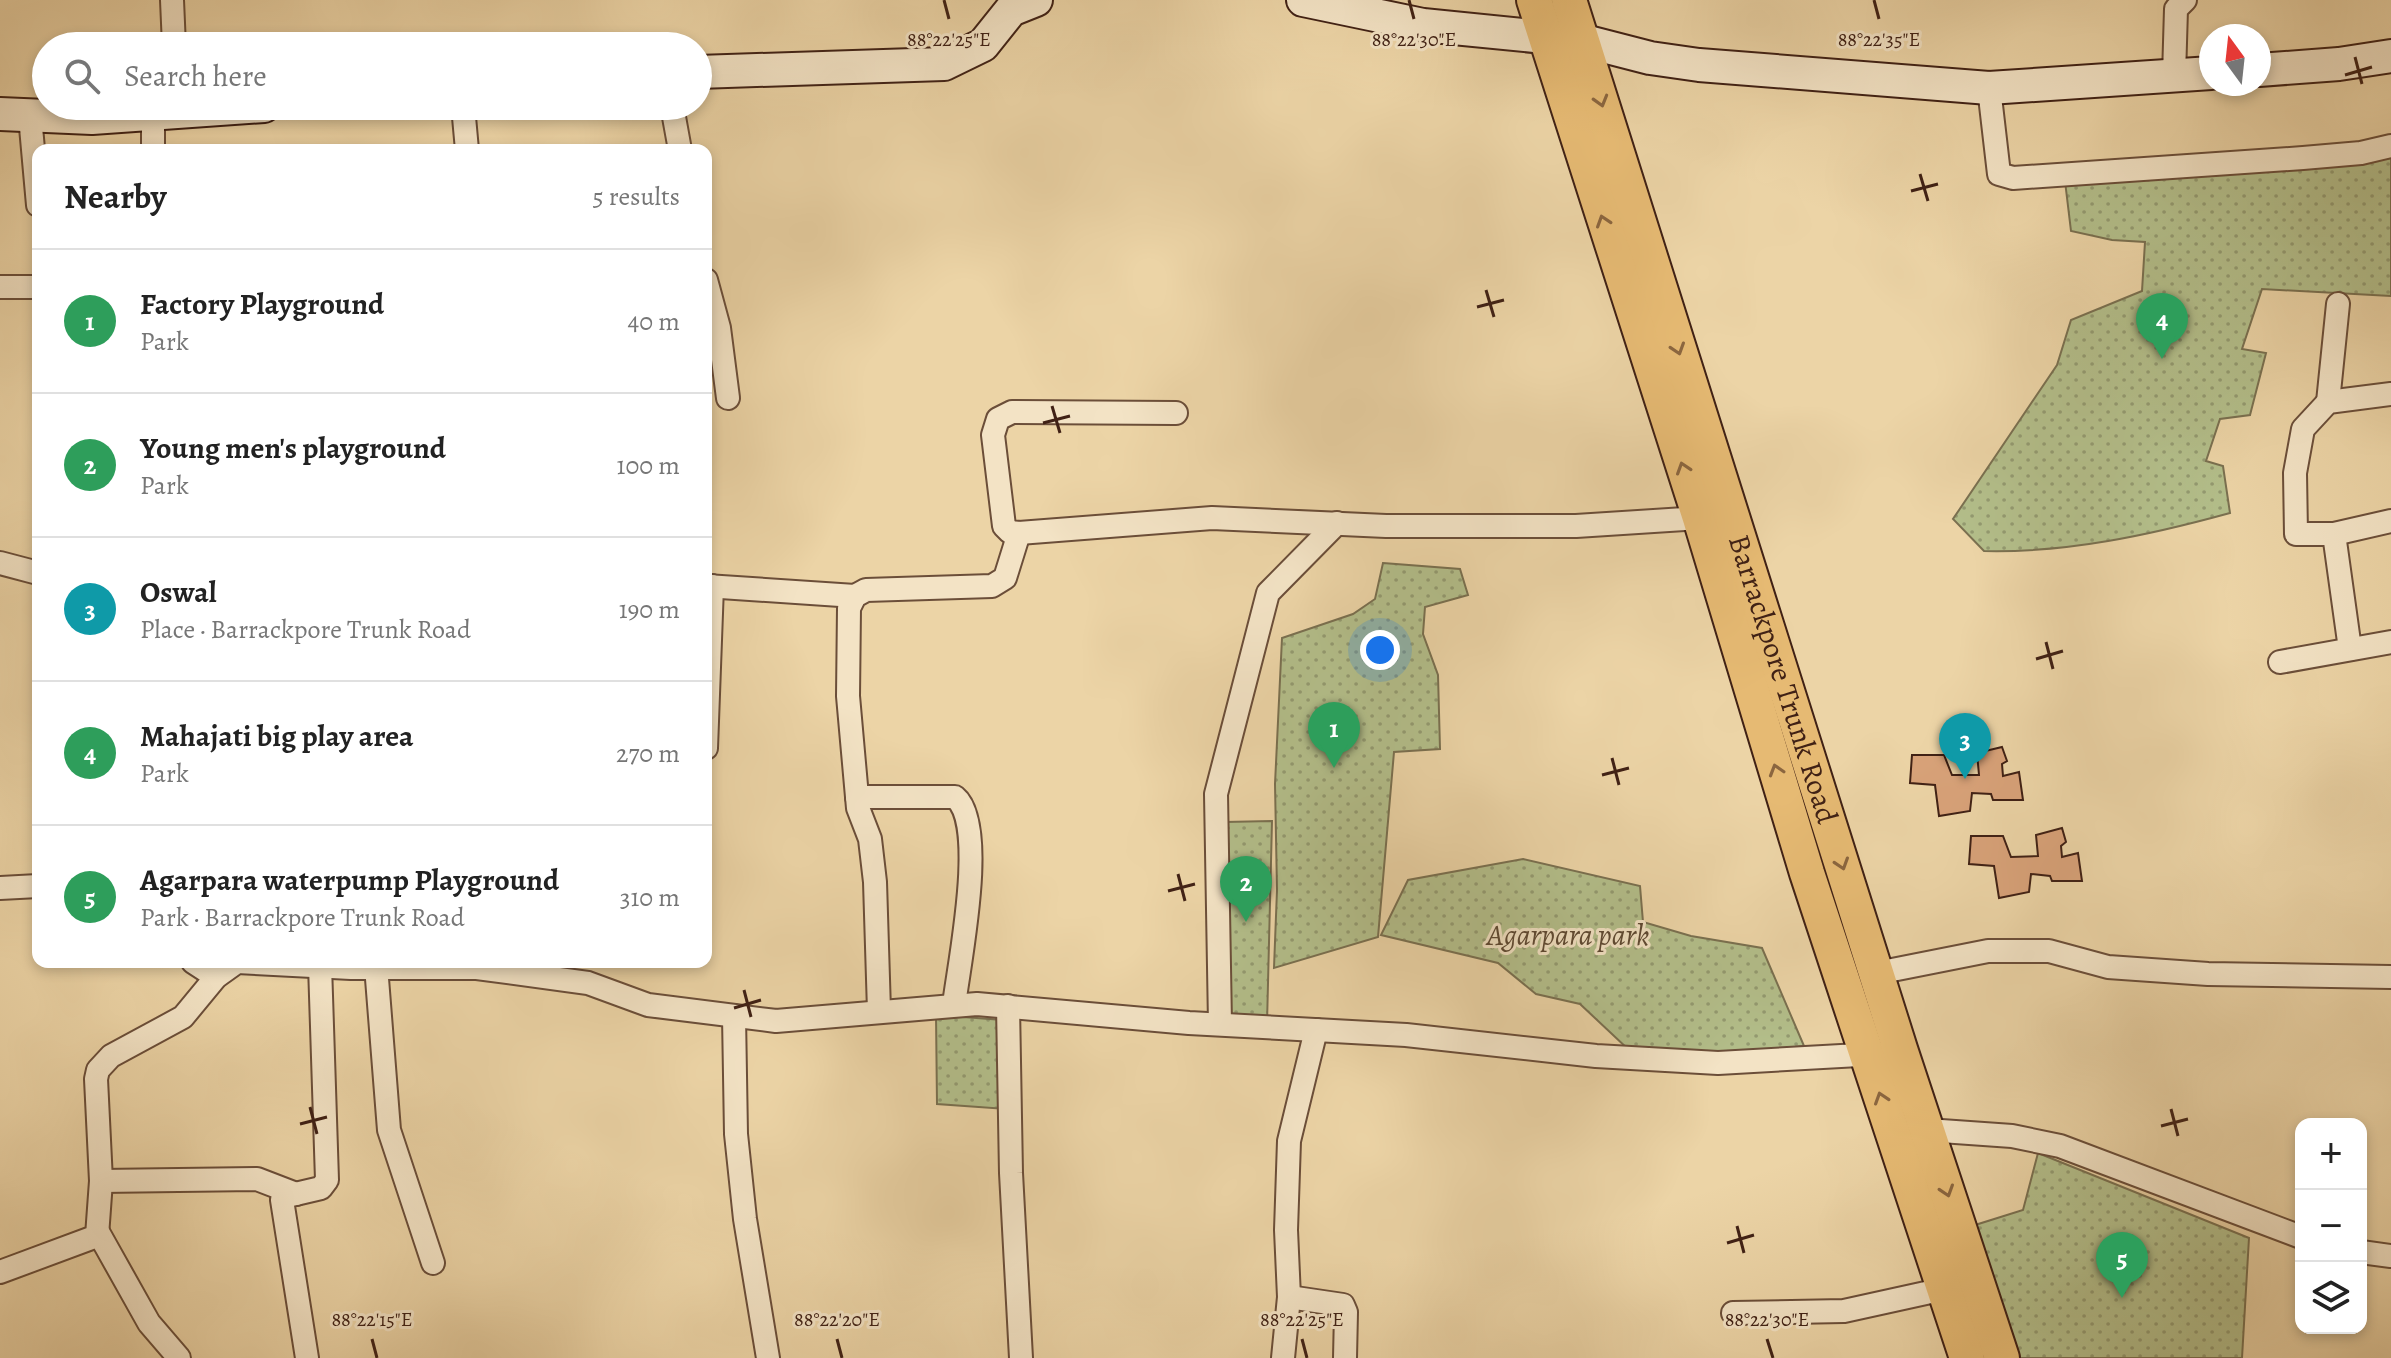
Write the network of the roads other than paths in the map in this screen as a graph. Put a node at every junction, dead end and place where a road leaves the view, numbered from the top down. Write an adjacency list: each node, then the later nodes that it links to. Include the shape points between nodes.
1 (172, 0): 7 (street)
2 (1036, 0): 12 (street, via 1011,10 983,45 944,64)
3 (1303, 0): 8 (street, via 1423,25)
4 (1534, 0): 8 (main road, Barrackpore Trunk Road)
5 (1569, 0): 9 (main road, Barrackpore Trunk Road)
6 (2185, 0): 14 (street, via 2176,9)
7 (173, 32)
8 (1545, 38): 9 (street); 33 (main road, Barrackpore Trunk Road, one-way to 8)
9 (1584, 41): 15 (street, via 1699,65); 53 (main road, Barrackpore Trunk Road, one-way to 53, via 1631,204)
10 (2391, 56): 11 (street)
11 (2271, 69)
12 (712, 72)
13 (2199, 74): 14 (street)
14 (2174, 76): 15 (street)
15 (1989, 88): 23 (street, via 1999,174 2013,178 2303,158)
16 (15, 115): 24 (street)
17 (165, 120): 20 (street)
18 (464, 120): 21 (street)
19 (675, 120): 22 (street)
20 (155, 144)
21 (466, 144)
22 (679, 144)
23 (2391, 146)
24 (32, 182)
25 (0, 287): 26 (street)
26 (32, 287)
27 (712, 302): 30 (street)
28 (2338, 304): 31 (street)
29 (2391, 394): 31 (street)
30 (728, 398)
31 (2328, 402): 37 (street, via 2303,429 2295,473 2296,534)
32 (1176, 413): 36 (street, via 1012,412 998,419 993,435 1004,526)
33 (1700, 518): 35 (street, via 1576,526); 63 (main road, Barrackpore Trunk Road, one-way to 33)
34 (2391, 521): 37 (street)
35 (1337, 523): 36 (street, via 1212,518); 60 (street, via 1268,593 1216,794)
36 (1019, 533): 41 (street, via 1005,578 992,586 866,590)
37 (2334, 534): 43 (street)
38 (0, 563): 39 (street)
39 (32, 571)
40 (712, 586): 41 (street)
41 (855, 596): 45 (street, via 849,608 848,696)
42 (2391, 642): 43 (street)
43 (2350, 649): 44 (street)
44 (2280, 662)
45 (857, 797): 56 (street, via 955,797 962,802 971,836); 58 (street, via 870,839 875,882)
46 (32, 886): 47 (street)
47 (0, 888)
48 (202, 968): 54 (street)
49 (229, 968): 54 (street)
50 (320, 968): 66 (street, via 327,1180 321,1188)
51 (376, 968): 71 (street, via 389,1130)
52 (495, 968): 59 (street, via 588,983 648,1005)
53 (1877, 973): 55 (street, via 1988,951 2049,951 2108,967); 62 (main road, Barrackpore Trunk Road)
54 (216, 977): 65 (street, via 183,1017 111,1056 98,1070)
55 (2391, 977)
56 (954, 1005): 57 (street); 58 (street)
57 (1008, 1006): 60 (street); 79 (street)
58 (879, 1011): 59 (street, via 776,1021)
59 (734, 1016): 78 (street, via 736,1134)
60 (1220, 1024): 61 (street)
61 (1316, 1030): 63 (street, via 1718,1063); 74 (street, via 1289,1141)
62 (1900, 1049): 63 (street); 64 (main road, Barrackpore Trunk Road)
63 (1867, 1057): 73 (main road, Barrackpore Trunk Road, one-way to 63)
64 (1927, 1130): 68 (street, via 2012,1136 2060,1146); 83 (main road, Barrackpore Trunk Road, one-way to 83)
65 (101, 1181): 66 (street, via 257,1179); 67 (street)
66 (296, 1194): 77 (street, via 282,1200)
67 (98, 1232): 72 (street); 76 (street, via 149,1323)
68 (2295, 1235)
69 (2367, 1253): 70 (street)
70 (2391, 1256)
71 (433, 1263)
72 (0, 1272)
73 (1944, 1289): 75 (street, via 1844,1311); 82 (main road, Barrackpore Trunk Road)
74 (1289, 1297): 80 (street); 81 (street, via 1343,1305)
75 (1733, 1313)
76 (179, 1358)
77 (307, 1358)
78 (768, 1358)
79 (1017, 1358)
80 (1283, 1358)
81 (1345, 1358)
82 (1967, 1358)
83 (2002, 1358)

